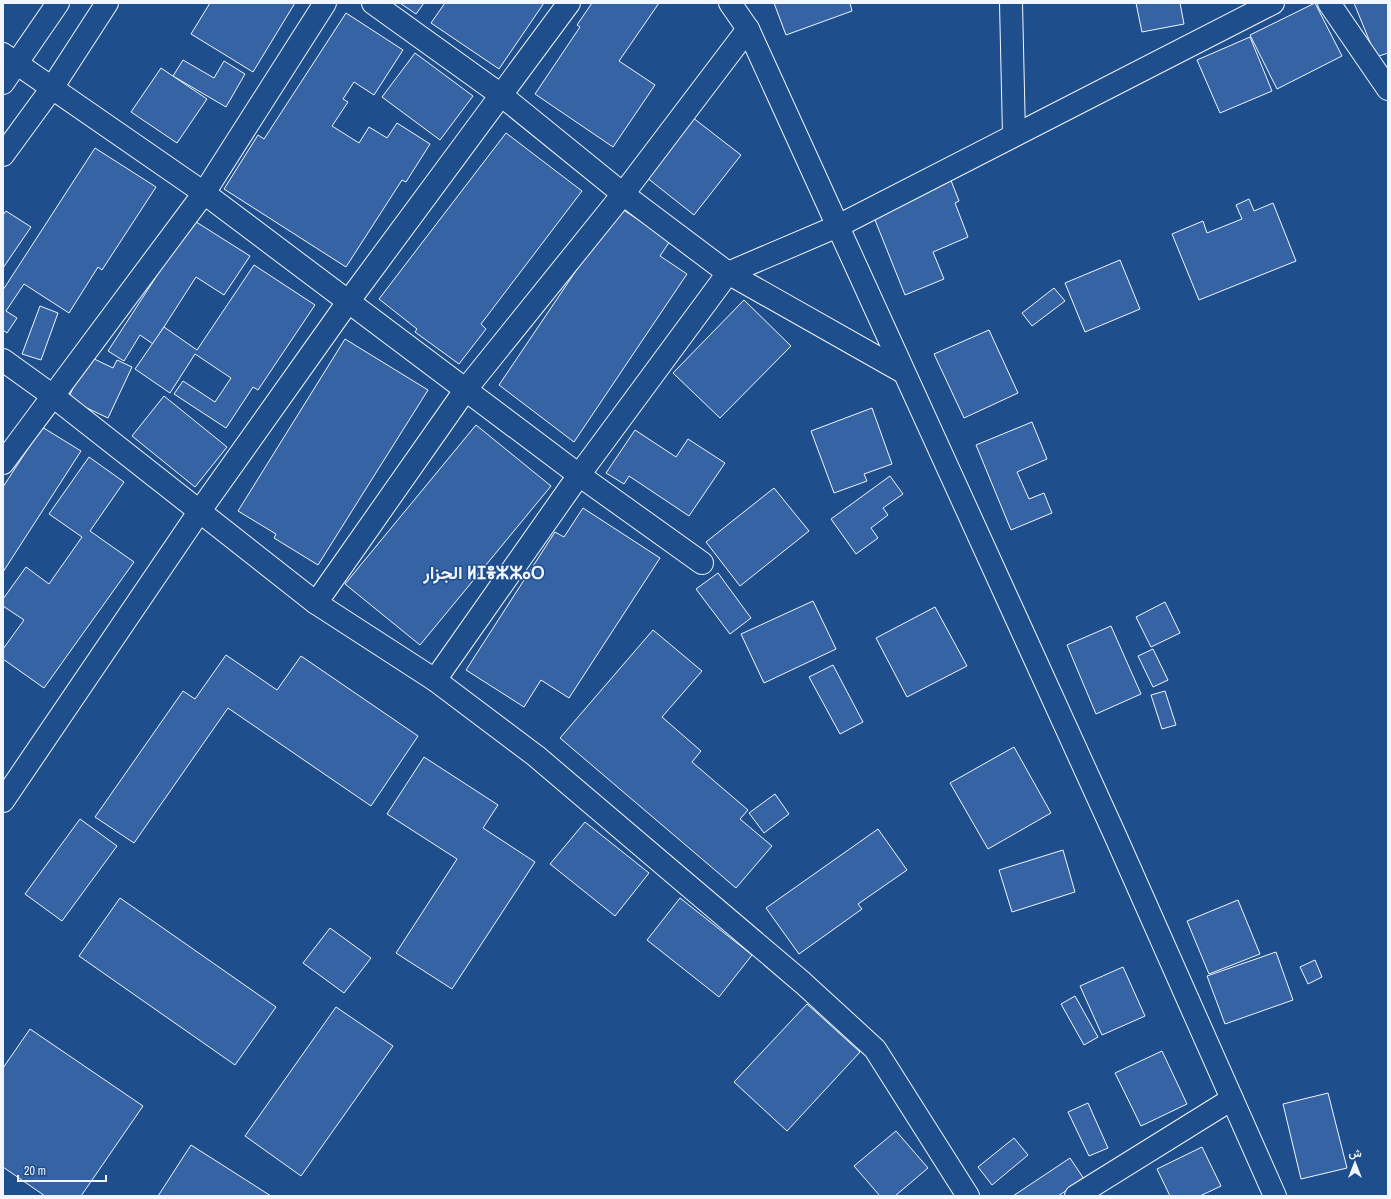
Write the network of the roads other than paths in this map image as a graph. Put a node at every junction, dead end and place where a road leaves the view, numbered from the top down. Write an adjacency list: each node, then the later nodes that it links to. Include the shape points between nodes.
1 (58, 3): 11 (street)
2 (107, 3): 13 (street)
3 (325, 3): 18 (street)
4 (373, 3): 15 (street)
5 (569, 3): 15 (street)
6 (730, 3): 10 (street)
7 (1011, 3): 16 (street)
8 (1272, 3): 16 (street)
9 (1329, 3): 14 (street)
10 (748, 29): 19 (street); 20 (street)
11 (10, 59): 12 (street); 13 (street)
12 (3, 83)
13 (52, 88): 17 (street); 18 (street)
14 (1388, 89)
15 (501, 95): 19 (street); 22 (street)
16 (1014, 135): 20 (street)
17 (3, 155)
18 (204, 193): 22 (street); 26 (street)
19 (623, 194): 21 (street); 25 (street)
20 (838, 226): 21 (street); 24 (street)
21 (728, 273): 24 (street); 28 (street)
22 (348, 302): 25 (street); 29 (street)
23 (3, 360): 26 (street)
24 (903, 372): 34 (street, via 1112,828)
25 (466, 389): 28 (street); 31 (street)
26 (53, 396): 27 (street); 29 (street)
27 (3, 463)
28 (579, 475): 30 (street); 32 (street)
29 (199, 512): 31 (street); 33 (street)
30 (702, 563)
31 (316, 603): 32 (street)
32 (435, 680): 35 (street, via 536,756 803,983 875,1049)
33 (3, 801)
34 (1232, 1099): 36 (street); 37 (street)
35 (968, 1196)
36 (1076, 1196)
37 (1275, 1196)

